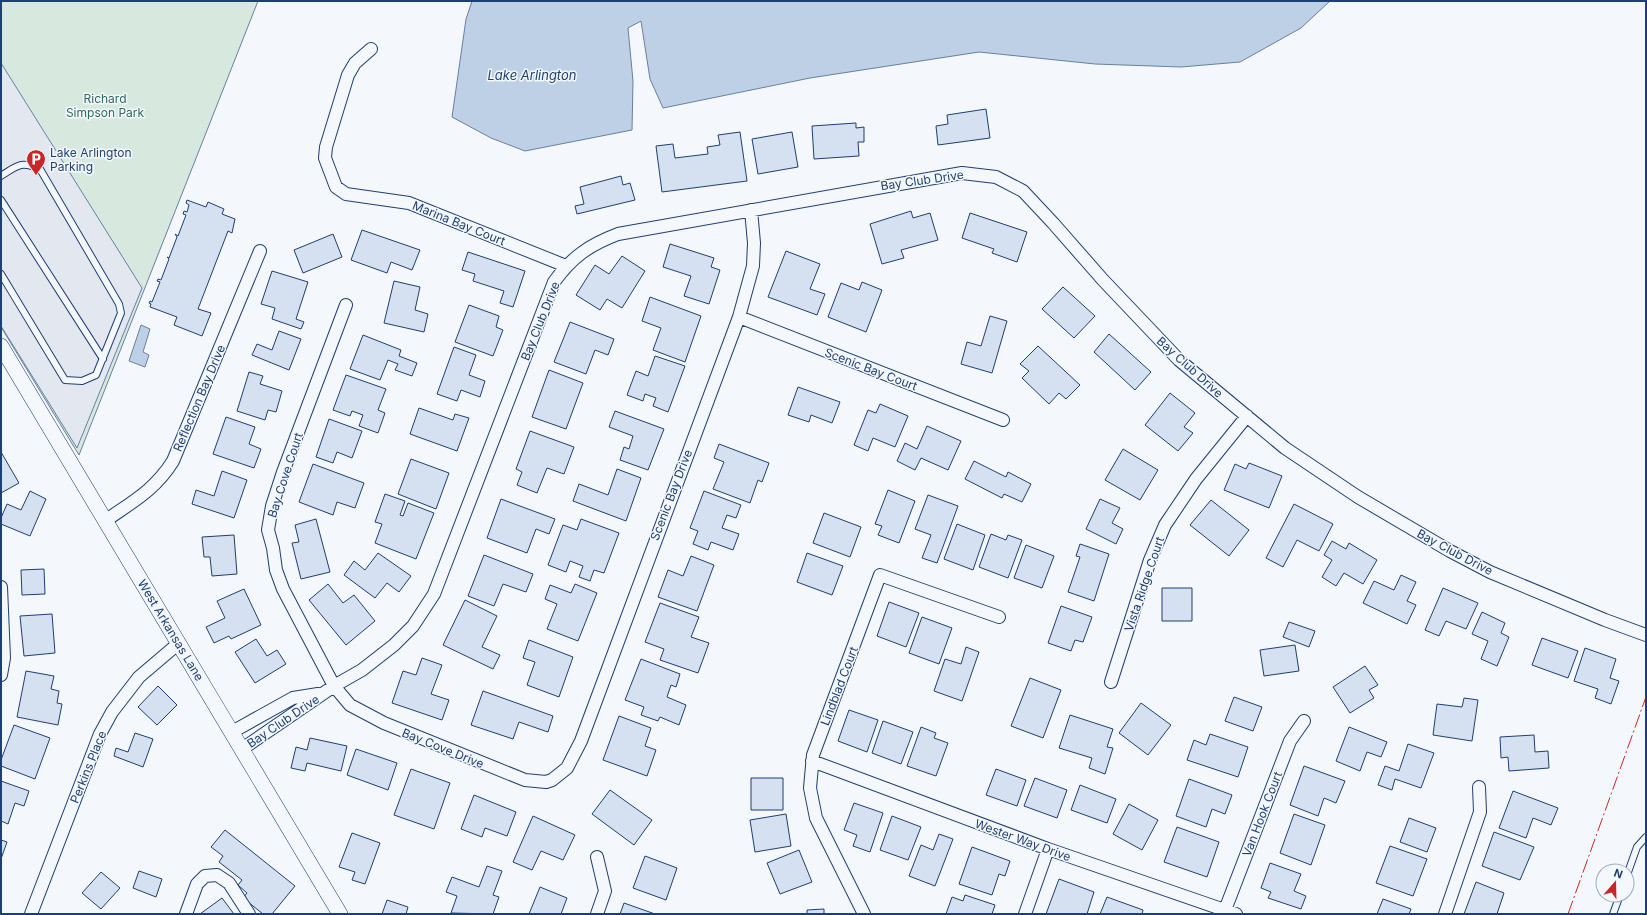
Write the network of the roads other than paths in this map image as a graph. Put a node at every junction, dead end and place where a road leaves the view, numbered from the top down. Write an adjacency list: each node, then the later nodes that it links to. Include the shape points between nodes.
1 (372, 49): 6 (street, Marina Bay Court, via 355,63 348,75 326,147 325,158 336,187 346,194 409,203)
2 (1, 176): 11 (lane, via 20,164 40,168 119,304 121,313)
3 (1, 200): 11 (lane)
4 (751, 210): 6 (street, Bay Club Drive, via 618,234 595,243); 9 (street, Scenic Bay Drive, via 753,266); 12 (street, Bay Club Drive, via 962,173 996,177 1023,191 1178,360)
5 (260, 251): 14 (street, Reflection Bay Drive, via 172,461 162,478 148,491)
6 (566, 266): 21 (street, Bay Club Drive, via 552,289 434,594 413,626 394,645 362,670)
7 (1, 274): 11 (lane, via 65,380 82,381 96,375)
8 (346, 305): 21 (street, Bay Cove Court, via 283,472 272,506 268,530 276,570 283,589)
9 (738, 318): 13 (street, Scenic Bay Court); 26 (street, Scenic Bay Drive, via 580,741 567,768)
10 (1, 346): 14 (street, West Arkansas Lane)
11 (103, 359)
12 (1247, 416): 17 (street, Bay Club Drive, via 1285,448 1358,497 1450,552 1490,572); 20 (street, Vista Ridge Court, via 1196,479 1165,525 1150,560)
13 (1003, 420)
14 (106, 521): 18 (street, West Arkansas Lane)
15 (1, 587): 19 (street, via 4,658)
16 (999, 617): 25 (street, Lindblad Court, via 880,575 812,755)
17 (1644, 634)
18 (179, 643): 23 (street, West Arkansas Lane); 34 (street, Perkins Place, via 139,677 112,712 100,734)
19 (1, 675)
20 (1111, 682)
21 (329, 689): 23 (street, Bay Club Drive, via 293,698); 24 (street, Bay Club Drive); 26 (street, Bay Cove Drive, via 366,714 525,780 546,782)
22 (1304, 722): 33 (street, Van Hook Court, via 1290,741)
23 (232, 732): 24 (street, West Arkansas Lane)
24 (242, 749): 37 (street, West Arkansas Lane)
25 (812, 761): 29 (street, Wester Way Drive); 39 (street, Lindblad Court, via 810,788 816,818)
26 (561, 773)
27 (1479, 787): 41 (street, via 1480,812)
28 (1646, 837): 31 (lane, via 1637,847)
29 (1048, 849): 33 (street, Wester Way Drive); 40 (street)
30 (597, 857): 38 (street, via 605,891)
31 (1631, 863)
32 (1617, 903): 42 (lane)
33 (1230, 912)
34 (31, 914)
35 (186, 914): 36 (street, via 197,884 205,876 217,875 229,883)
36 (249, 914)
37 (340, 914)
38 (597, 914)
39 (864, 914)
40 (1024, 914)
41 (1445, 914)
42 (1613, 914)

